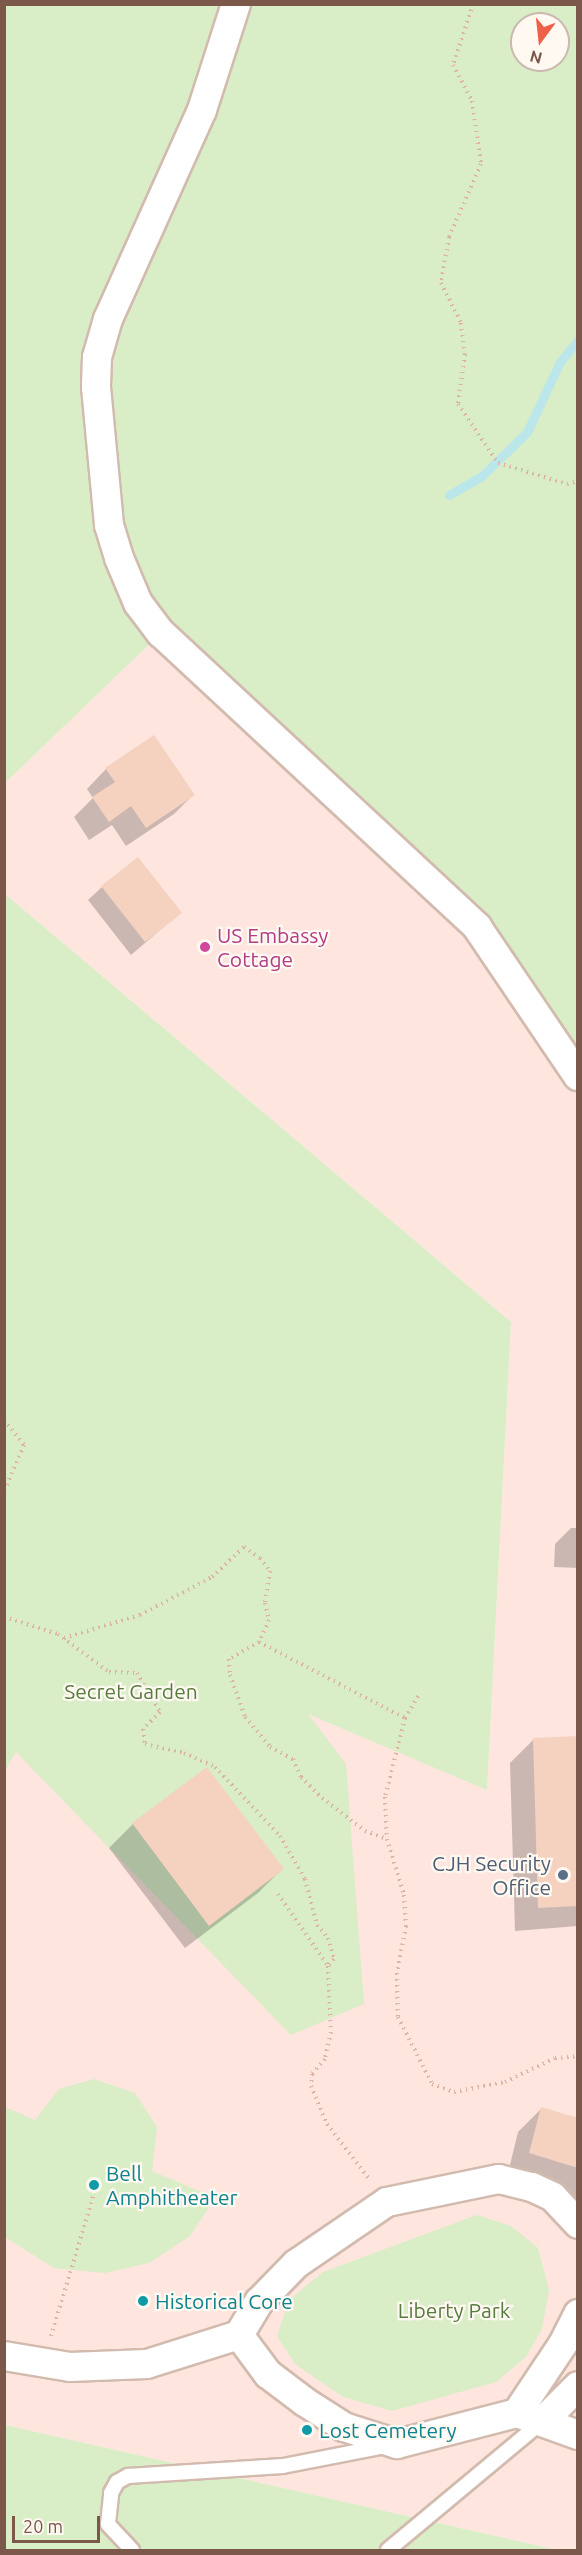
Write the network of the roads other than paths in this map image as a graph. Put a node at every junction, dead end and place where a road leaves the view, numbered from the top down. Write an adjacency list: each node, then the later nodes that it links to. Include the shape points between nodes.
1 (236, 4): 2 (street, via 202,110 108,319 98,357 96,387 109,525 119,558 138,603 161,633 477,927)
2 (578, 1076)
3 (578, 2224): 5 (street, via 553,2197 499,2179 387,2202 296,2264 259,2302)
4 (578, 2314): 8 (street)
5 (239, 2335): 6 (street, via 147,2364 70,2367); 10 (street, via 268,2374 305,2402 344,2427)
6 (4, 2356)
7 (578, 2386): 8 (street)
8 (530, 2417): 9 (street); 10 (street); 12 (lane)
9 (578, 2435)
10 (397, 2444): 11 (lane, via 284,2466 128,2476 117,2482 111,2493 108,2523)
11 (132, 2550)
12 (388, 2550)

